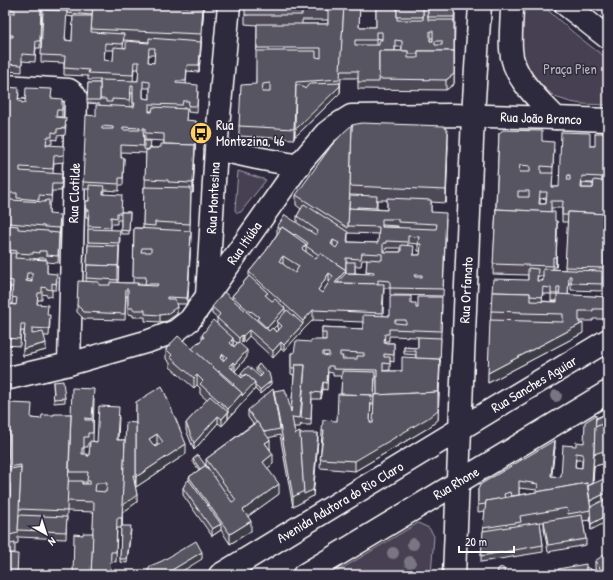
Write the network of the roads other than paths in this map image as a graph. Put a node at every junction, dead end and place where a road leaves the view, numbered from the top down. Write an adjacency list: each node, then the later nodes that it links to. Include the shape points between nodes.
1 (229, 5): 10 (main road, Rua Montesina)
2 (480, 5): 7 (main road, Rua Orfanato)
3 (566, 5): 5 (main road)
4 (512, 8): 8 (main road, via 511,50 514,64 521,80)
5 (608, 38)
6 (5, 86): 14 (main road, Rua Clotilde, via 68,90 75,94 76,98)
7 (473, 116): 8 (main road, Rua João Branco); 11 (main road, Rua Itiúba, via 351,116 326,133); 17 (main road, Rua Orfanato)
8 (556, 118): 9 (main road, Rua João Branco)
9 (608, 120)
10 (216, 149): 11 (main road); 12 (main road, Rua Montesina)
11 (299, 166): 12 (main road, Rua Itiúba)
12 (207, 296): 14 (main road, Rua Itiúba, via 190,320 176,331)
13 (608, 340): 17 (main road, Rua Sanches Aguiar)
14 (69, 364): 15 (main road, Rua Itiúba)
15 (5, 379)
16 (608, 392): 18 (main road, Rua Rhone)
17 (460, 429): 18 (main road, Rua Orfanato); 20 (main road, Avenida Adutora do Rio Claro)
18 (458, 482): 19 (main road, Rua Orfanato); 21 (main road, Rua Rhone)
19 (455, 552): 22 (main road); 23 (main road, Rua Orfanato)
20 (220, 575)
21 (304, 575)
22 (450, 575)
23 (454, 575)

